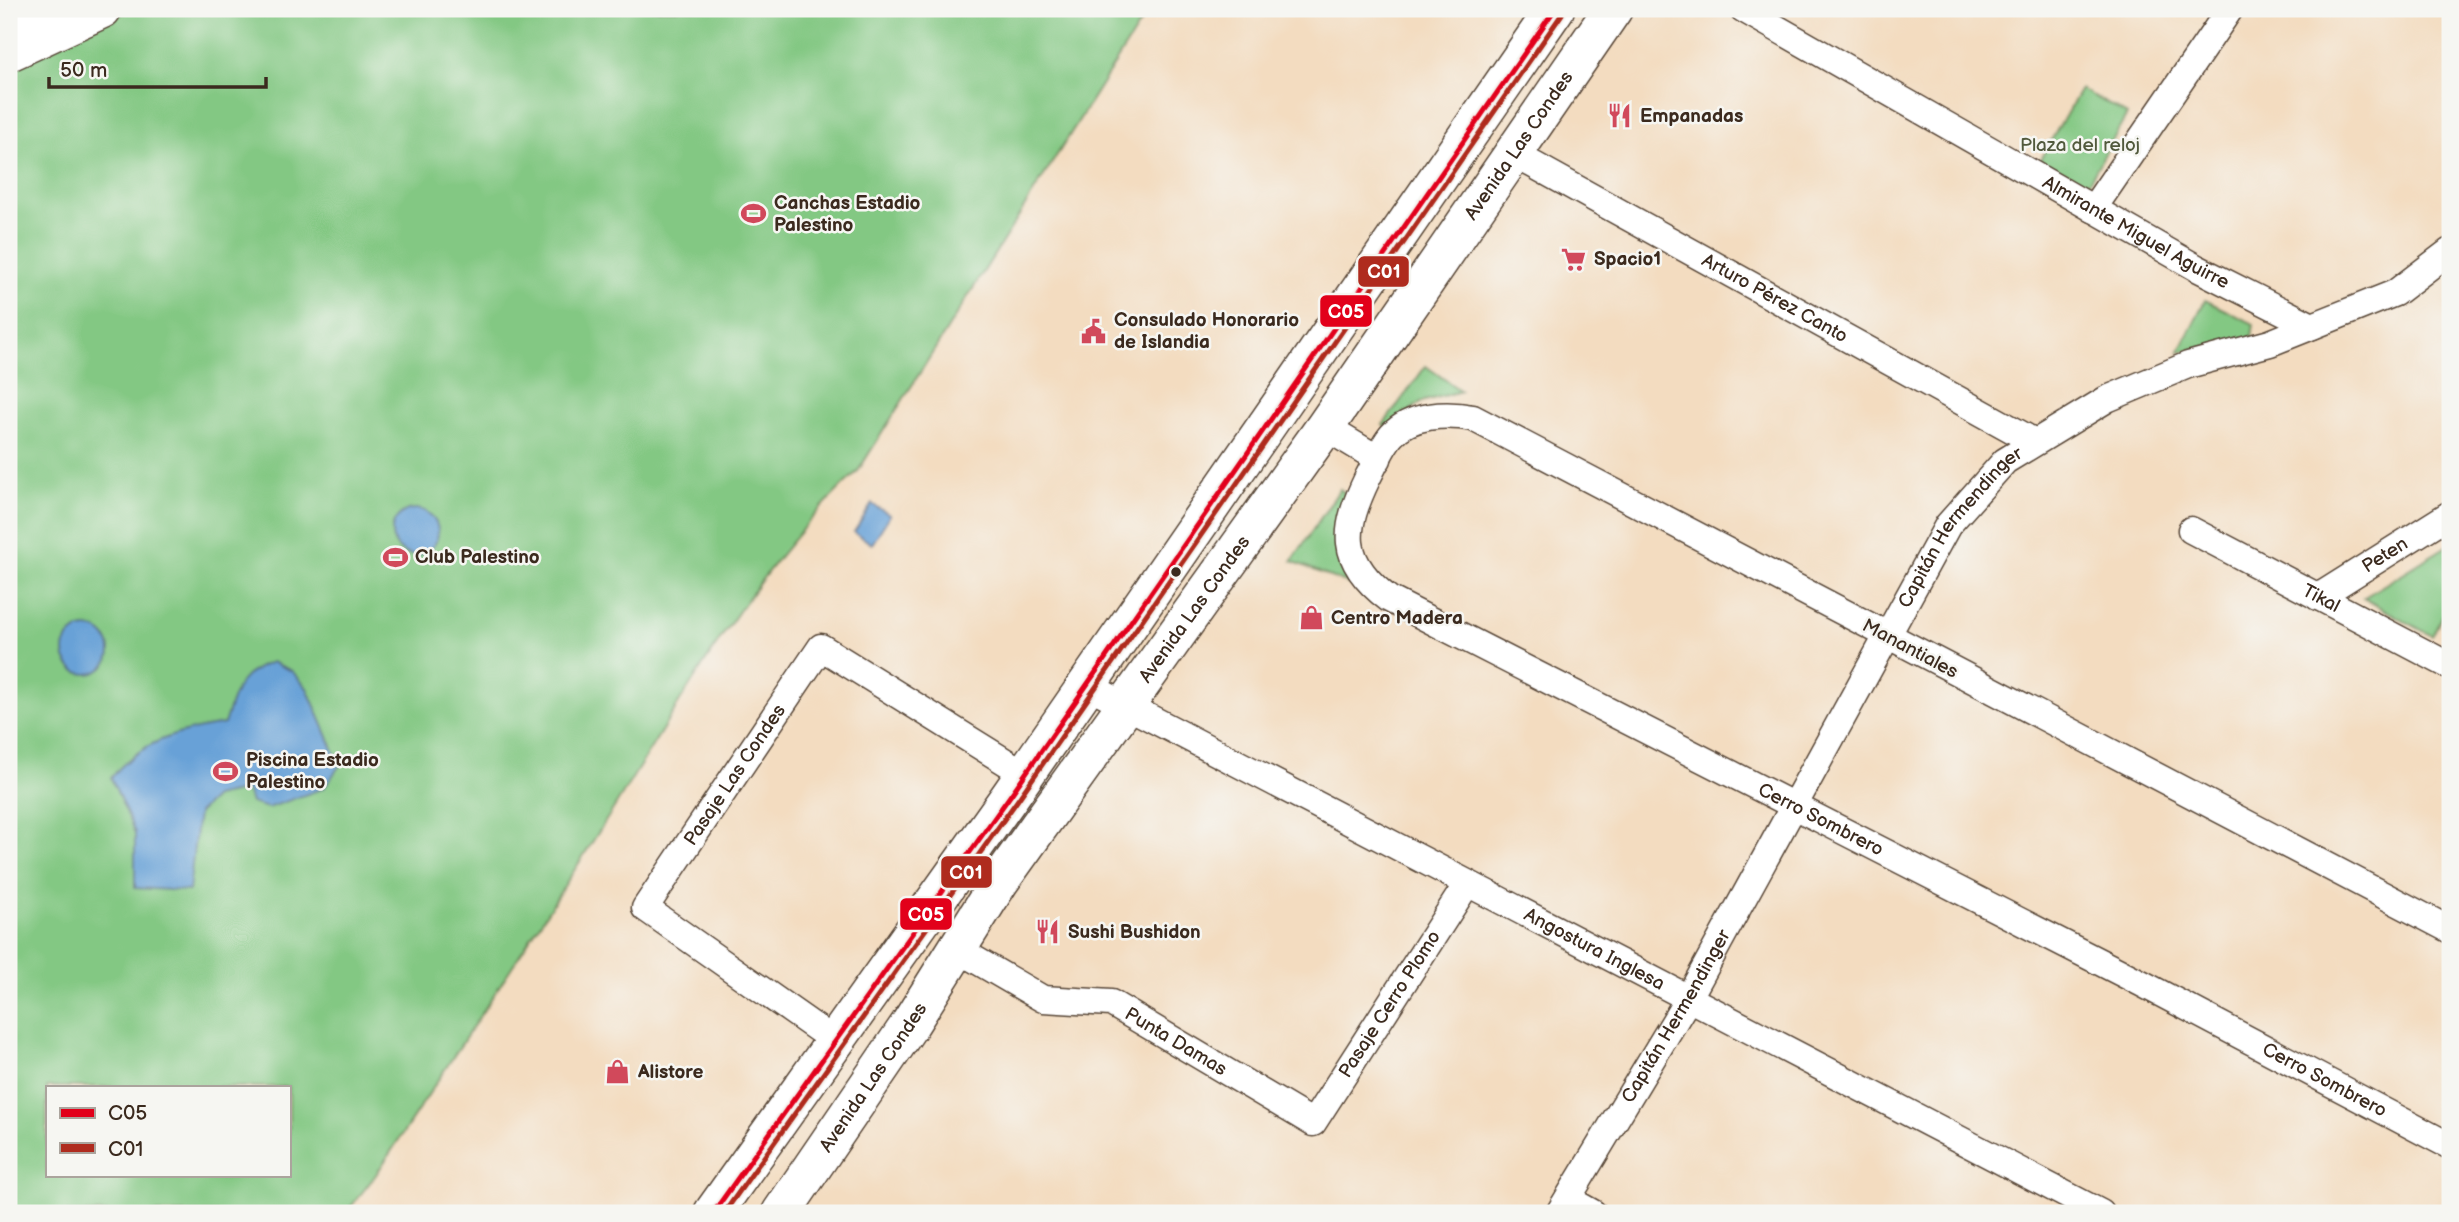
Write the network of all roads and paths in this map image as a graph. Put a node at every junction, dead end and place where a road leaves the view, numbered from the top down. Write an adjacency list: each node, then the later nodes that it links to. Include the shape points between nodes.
1 (51, 9): 7 (main road)
2 (102, 9): 8 (main road)
3 (1555, 9): 21 (main road)
4 (1613, 9): 9 (main road, Avenida Las Condes)
5 (1743, 9): 10 (street, Almirante Miguel Aguirre)
6 (2231, 9): 10 (street)
7 (9, 37)
8 (9, 52)
9 (1514, 155): 13 (main road, Avenida Las Condes); 14 (street, Arturo Pérez Canto)
10 (2093, 209): 12 (street, Almirante Miguel Aguirre)
11 (2450, 251): 12 (street, Capitán Hermendinger, via 2395,293)
12 (2312, 326): 14 (street, Capitán Hermendinger, via 2270,343 2188,365 2107,399)
13 (1325, 427): 15 (street); 22 (main road, Avenida Las Condes)
14 (2033, 440): 19 (street, Capitán Hermendinger, via 2005,461 1948,525)
15 (1378, 459): 19 (street, Manantiales, via 1392,435 1406,425 1439,415 1473,418); 24 (street, Cerro Sombrero, via 1351,512 1349,528 1355,560 1375,588)
16 (2450, 514): 18 (street, Peten)
17 (2191, 530): 18 (street, Tikal)
18 (2318, 597): 20 (street, Tikal)
19 (1885, 636): 24 (street, Capitán Hermendinger); 26 (street, Manantiales)
20 (2450, 666)
21 (1087, 685): 22 (street, Angostura Inglesa); 23 (main road)
22 (1124, 705): 25 (street, Angostura Inglesa); 27 (main road, Avenida Las Condes)
23 (1025, 774): 29 (main road); 29 (street, Pasaje Las Condes, via 821,647 645,908)
24 (1794, 805): 28 (street, Capitán Hermendinger); 31 (street, Cerro Sombrero)
25 (1466, 884): 28 (street, Angostura Inglesa); 30 (street, Pasaje Cerro Plomo)
26 (2450, 930)
27 (957, 949): 30 (street, Punta Damas, via 1043,999 1111,1003); 34 (main road, Avenida Las Condes)
28 (1688, 999): 32 (street, Capitán Hermendinger); 36 (street, Angostura Inglesa)
29 (836, 1042): 33 (main road)
30 (1313, 1123)
31 (2450, 1146)
32 (1564, 1206): 35 (street)
33 (713, 1213)
34 (781, 1213)
35 (1592, 1213)
36 (2101, 1213)

